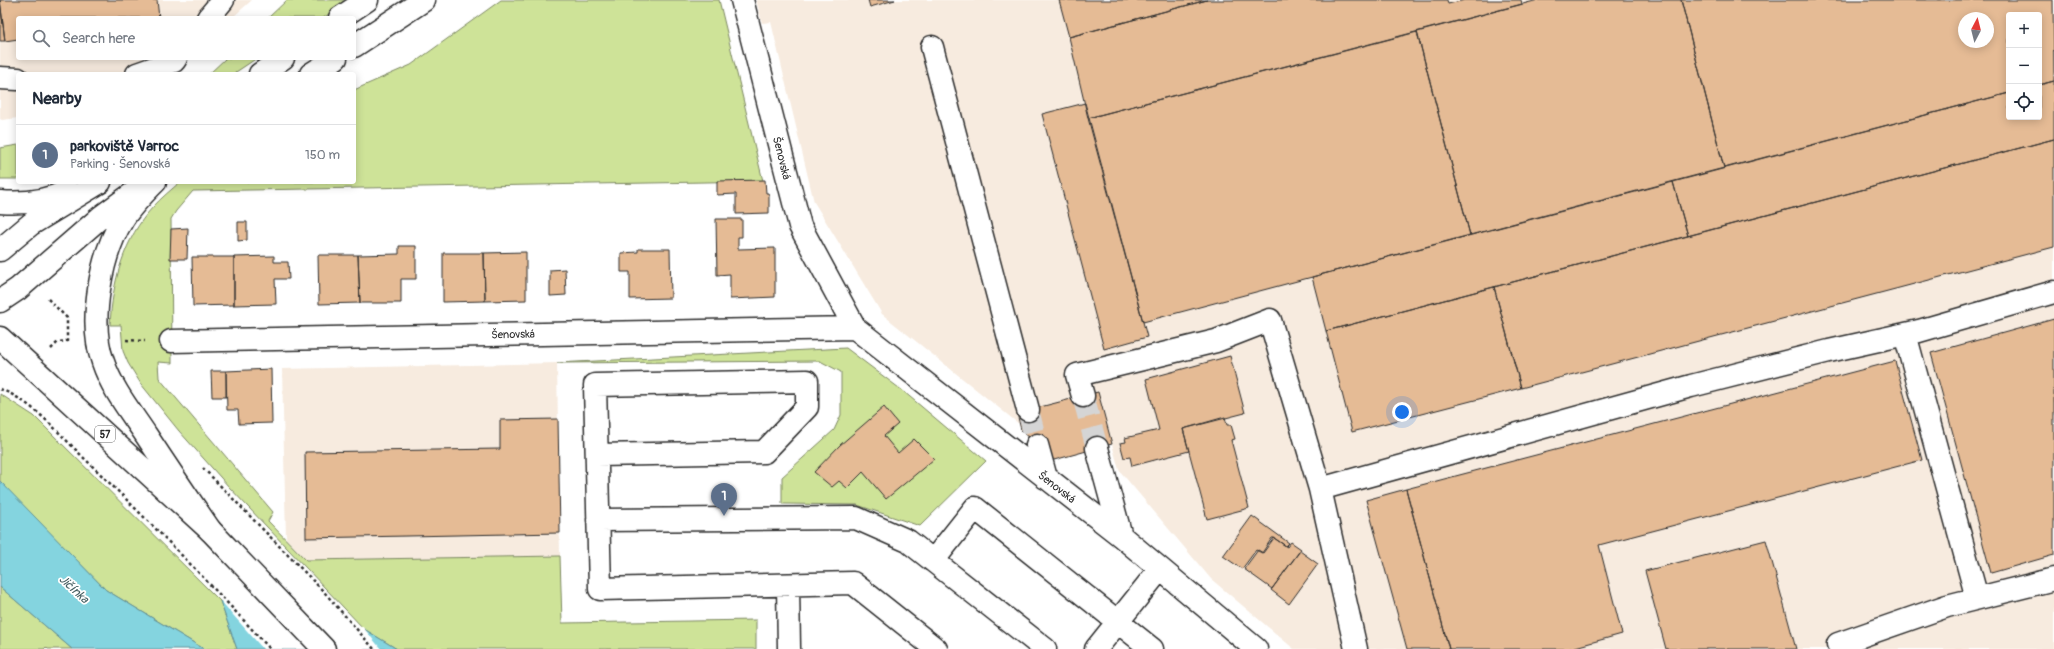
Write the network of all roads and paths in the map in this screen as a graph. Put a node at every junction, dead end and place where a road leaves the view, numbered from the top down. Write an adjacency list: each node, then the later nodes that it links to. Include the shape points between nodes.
1 (223, 0): 5 (main road)
2 (367, 0): 6 (main road)
3 (424, 0): 7 (main road)
4 (742, 0): 25 (main road, Šenovská, via 800,226)
5 (210, 16)
6 (343, 16)
7 (356, 45)
8 (932, 47): 31 (main road)
9 (174, 60): 12 (main road)
10 (279, 60): 13 (main road)
11 (333, 60): 14 (main road)
12 (142, 72)
13 (263, 72)
14 (314, 72)
15 (0, 78): 16 (main road)
16 (16, 80)
17 (86, 184): 21 (main road, via 56,196 24,202)
18 (97, 184): 22 (main road, via 31,224)
19 (146, 184): 24 (main road, via 102,216 29,280)
20 (153, 184): 39 (main road, via 123,219 106,257 98,298 98,341 102,361 115,389)
21 (0, 202)
22 (0, 250)
23 (2054, 292): 26 (main road)
24 (0, 301)
25 (855, 328): 28 (main road, Šenovská); 35 (main road, Šenovská)
26 (1905, 334): 36 (main road, via 1692,386); 45 (main road)
27 (0, 338): 39 (main road, 57)
28 (171, 341)
29 (0, 389): 48 (path, via 37,413 168,540)
30 (1083, 396): 36 (main road, via 1078,375 1216,341 1270,320)
31 (1028, 410)
32 (1037, 445): 35 (main road)
33 (1097, 448): 40 (main road)
34 (597, 455): 34 (main road, via 764,452 807,407 807,381 595,385); 37 (main road)
35 (1046, 478): 40 (main road, Šenovská)
36 (1320, 489): 57 (main road)
37 (598, 520): 41 (main road, via 856,518 908,541); 44 (main road, via 600,588)
38 (255, 521): 50 (path, via 325,593)
39 (210, 530): 49 (main road, 57)
40 (1121, 536): 42 (main road, Šenovská)
41 (933, 561): 46 (main road, via 975,508); 53 (main road)
42 (1160, 569): 46 (main road); 56 (main road, Šenovská)
43 (2054, 579): 45 (main road)
44 (788, 585): 51 (main road); 52 (main road, via 853,583)
45 (1977, 598): 47 (main road)
46 (1118, 621): 54 (main road); 55 (main road)
47 (1838, 644)
48 (270, 649)
49 (324, 649)
50 (374, 649)
51 (789, 649)
52 (936, 649)
53 (1045, 649)
54 (1096, 649)
55 (1152, 649)
56 (1256, 649)
57 (1356, 649)

